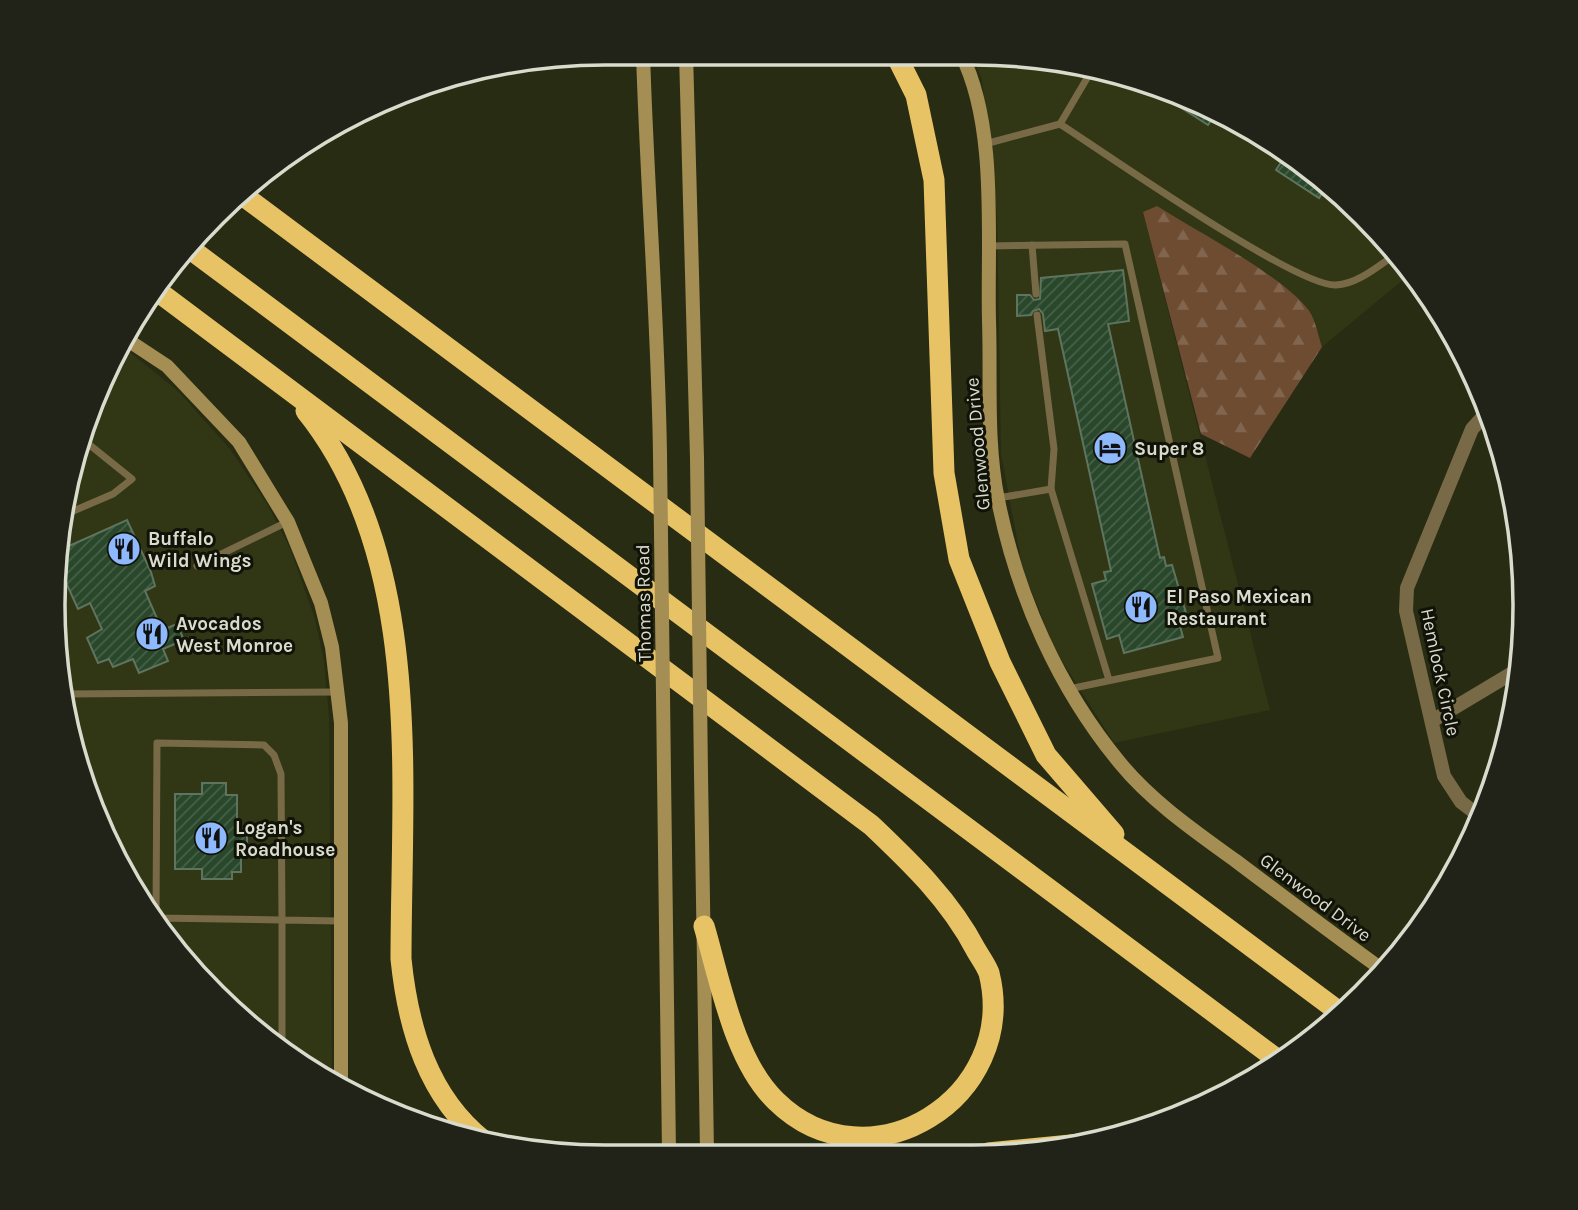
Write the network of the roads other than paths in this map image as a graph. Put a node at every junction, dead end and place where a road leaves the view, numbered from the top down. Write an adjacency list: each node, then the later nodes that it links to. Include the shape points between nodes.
1 (643, 65): 44 (main road, Thomas Road, bridge, via 658,344)
2 (686, 65): 37 (main road, bridge)
3 (901, 65): 32 (highway, via 916,95 934,180 944,473 959,559 1000,662 1046,755)
4 (967, 65): 7 (main road, Glenwood Drive)
5 (1088, 77): 6 (lane)
6 (1060, 124): 7 (lane); 12 (lane, via 1282,266 1335,285 1366,275)
7 (985, 144): 10 (main road, Glenwood Drive)
8 (248, 200): 32 (highway)
9 (1032, 245): 10 (lane); 13 (lane); 26 (lane, via 1125,244 1218,658)
10 (987, 246): 21 (main road, Glenwood Drive, via 992,442)
11 (196, 252): 41 (highway)
12 (1388, 260)
13 (1035, 294)
14 (163, 295): 17 (highway)
15 (1037, 315): 20 (lane, via 1055,449)
16 (132, 344): 23 (main road, via 167,366 226,426)
17 (272, 377): 37 (highway, via 871,825 916,868 951,906 988,972 989,1038 982,1059 965,1089 925,1121 892,1135 859,1137 827,1131 775,1101 754,1071 737,1037); 43 (highway, via 322,432 339,461 357,496 387,592 399,701 405,1001 430,1073 450,1106)
18 (1480, 420): 30 (street, Hemlock Circle, via 1472,429 1407,589 1406,611)
19 (89, 444): 22 (lane, via 132,479 113,494)
20 (1051, 489): 21 (lane); 26 (lane)
21 (998, 498): 27 (main road, Glenwood Drive, via 1017,573 1041,637)
22 (73, 511)
23 (288, 522): 24 (lane); 28 (main road, via 321,603)
24 (197, 566)
25 (1509, 675): 30 (street)
26 (1110, 680): 27 (lane)
27 (1069, 689): 38 (main road, Glenwood Drive, via 1121,764 1177,818)
28 (338, 692): 29 (lane); 36 (main road)
29 (72, 694)
30 (1432, 721): 31 (street, Hemlock Circle, via 1444,776)
31 (1472, 811)
32 (1138, 862): 39 (highway)
33 (156, 905): 35 (lane, via 157,743 264,745 274,755 281,774)
34 (165, 918): 35 (lane)
35 (282, 920): 36 (lane); 40 (lane)
36 (339, 920): 42 (main road)
37 (704, 926): 45 (main road)
38 (1376, 965)
39 (1333, 1007)
40 (282, 1038)
41 (1271, 1055)
42 (341, 1076)
43 (472, 1129)
44 (669, 1145)
45 (707, 1145)

